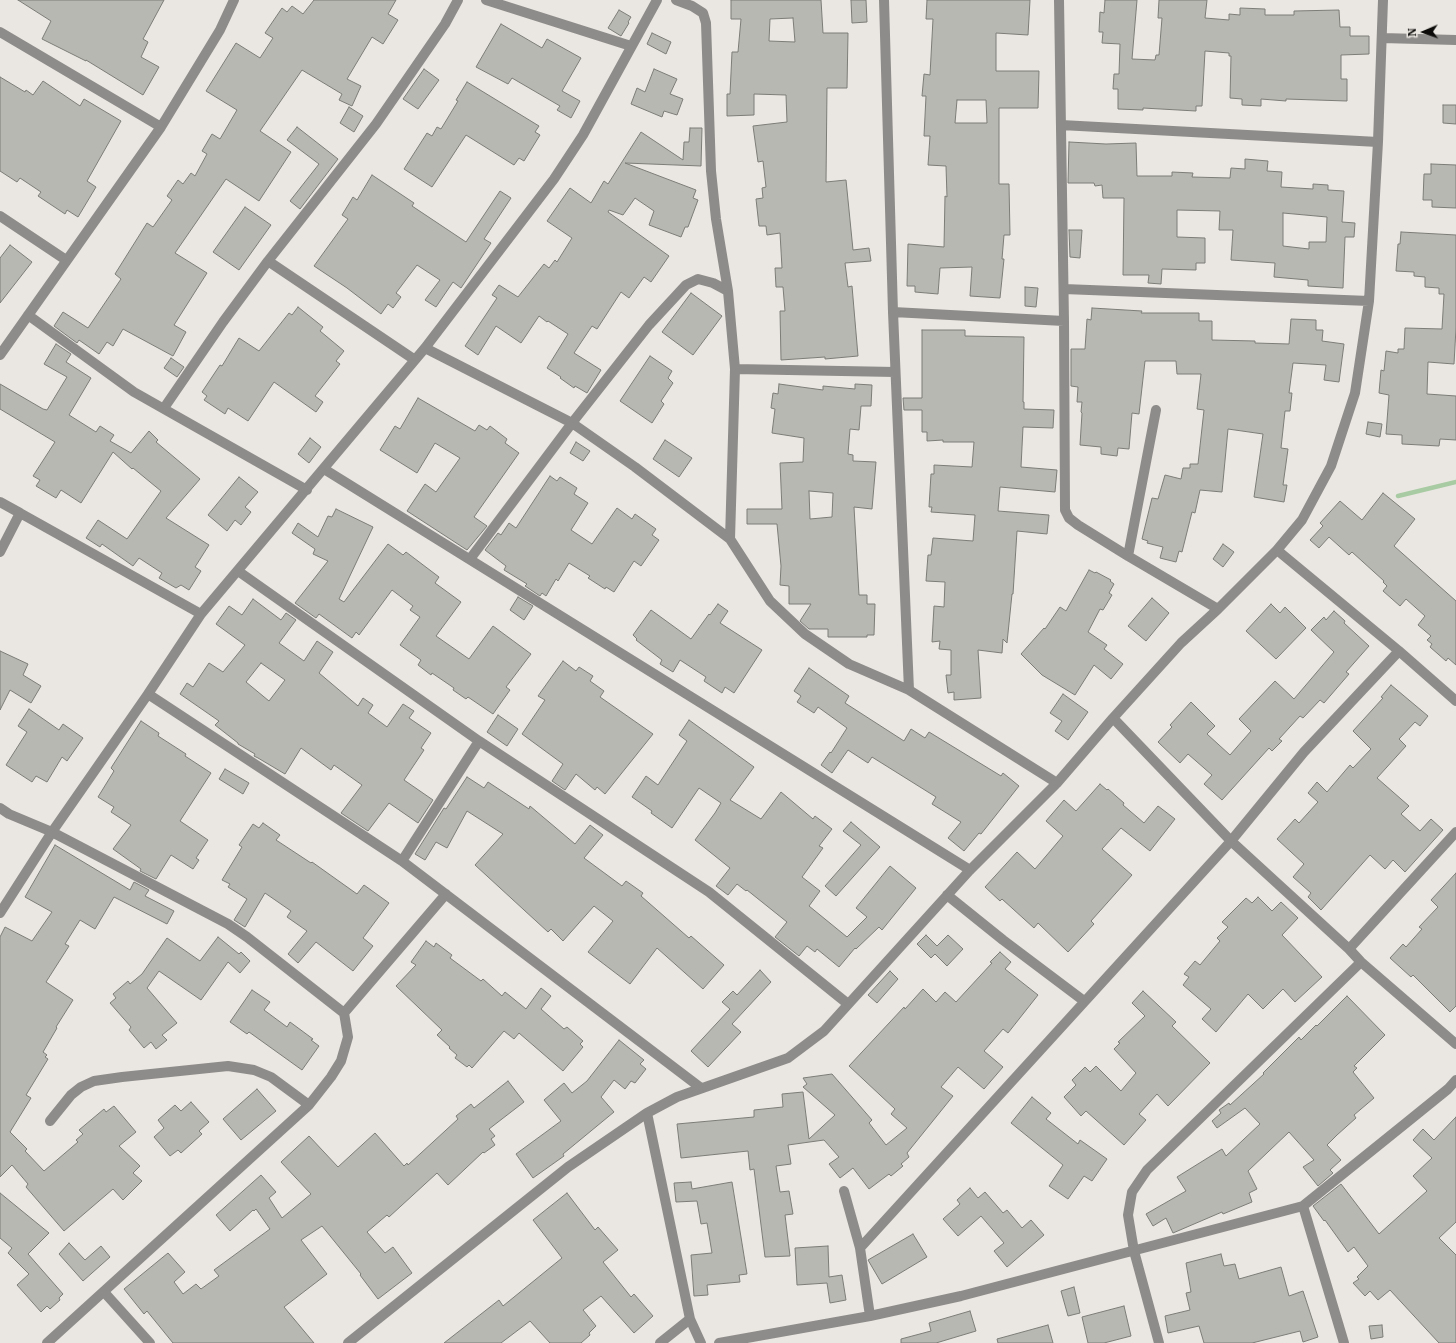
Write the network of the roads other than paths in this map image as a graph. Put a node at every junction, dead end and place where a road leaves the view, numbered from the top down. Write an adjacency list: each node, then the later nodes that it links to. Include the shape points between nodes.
1 (234, 0): 14 (street, via 220,30)
2 (458, 0): 18 (street, via 445,24 376,124)
3 (486, 0): 12 (street)
4 (657, 0): 12 (street)
5 (676, 0): 20 (street, via 703,12 706,23 711,171)
6 (884, 0): 22 (street)
7 (1059, 0): 13 (street)
8 (1383, 0): 10 (street)
9 (0, 32): 14 (street)
10 (1382, 38): 11 (street); 15 (street)
11 (1456, 40)
12 (631, 46): 25 (street, via 583,135 554,179)
13 (1061, 125): 15 (street); 19 (street)
14 (161, 126): 17 (street)
15 (1378, 142): 21 (street)
16 (0, 216): 17 (street)
17 (66, 260): 23 (street)
18 (268, 260): 27 (street); 30 (street)
19 (1064, 290): 21 (street); 24 (street)
20 (728, 291): 28 (street); 32 (street, via 713,282 698,279 686,284 649,325)
21 (1369, 301): 38 (street, via 1355,393 1331,466 1302,520)
22 (893, 312): 24 (street); 29 (street)
23 (28, 314): 26 (street); 30 (street, via 134,392)
24 (1064, 321): 40 (street, via 1065,510 1069,518 1078,525)
25 (425, 348): 27 (street); 32 (street)
26 (0, 355)
27 (415, 360): 33 (street)
28 (735, 369): 29 (street); 37 (street)
29 (895, 372): 46 (street)
30 (164, 408): 34 (street)
31 (1156, 410): 40 (street)
32 (572, 423): 37 (street); 41 (street)
33 (324, 469): 34 (street); 41 (street)
34 (307, 490): 42 (street)
35 (0, 502): 36 (street)
36 (20, 513): 39 (street); 44 (street)
37 (730, 539): 46 (street, via 770,601 805,634 849,664)
38 (1277, 550): 43 (street); 45 (street)
39 (0, 552)
40 (1128, 556): 43 (street)
41 (470, 559): 57 (street)
42 (238, 571): 44 (street); 50 (street)
43 (1218, 609): 49 (street, via 1181,643)
44 (202, 614): 47 (street)
45 (1399, 651): 48 (street); 55 (street, via 1304,752)
46 (909, 690): 51 (street)
47 (148, 694): 53 (street); 56 (street)
48 (1456, 701)
49 (1113, 718): 51 (street); 55 (street)
50 (479, 741): 56 (street); 64 (street, via 709,892)
51 (1057, 782): 57 (street)
52 (0, 808): 53 (street)
53 (52, 832): 60 (street); 65 (street, via 228,924)
54 (1456, 832): 61 (street)
55 (1231, 841): 61 (street); 63 (street)
56 (402, 861): 58 (street)
57 (970, 870): 59 (street)
58 (446, 894): 65 (street); 68 (street)
59 (947, 895): 63 (street); 64 (street)
60 (0, 914)
61 (1348, 949): 62 (street)
62 (1361, 962): 66 (street); 75 (street, via 1147,1170 1132,1192 1128,1215)
63 (1084, 1001): 74 (street)
64 (848, 1004): 68 (street, via 824,1031 788,1058)
65 (344, 1013): 69 (street, via 348,1037 341,1060)
66 (1456, 1044)
67 (1456, 1080): 73 (street, via 1412,1119)
68 (701, 1088): 70 (street)
69 (309, 1105): 71 (street, via 271,1077 254,1070 228,1066 94,1081 81,1086 71,1095); 76 (street)
70 (647, 1113): 78 (street); 81 (street, via 568,1167)
71 (50, 1121)
72 (844, 1190): 74 (street)
73 (1303, 1206): 75 (street); 86 (street)
74 (860, 1248): 77 (street)
75 (1134, 1251): 77 (street, via 961,1296); 85 (street)
76 (104, 1292): 79 (street); 80 (street)
77 (870, 1316): 84 (street)
78 (690, 1320): 82 (street); 83 (street)
79 (47, 1343)
80 (150, 1343)
81 (348, 1343)
82 (660, 1343)
83 (701, 1343)
84 (720, 1343)
85 (1159, 1343)
86 (1344, 1343)

